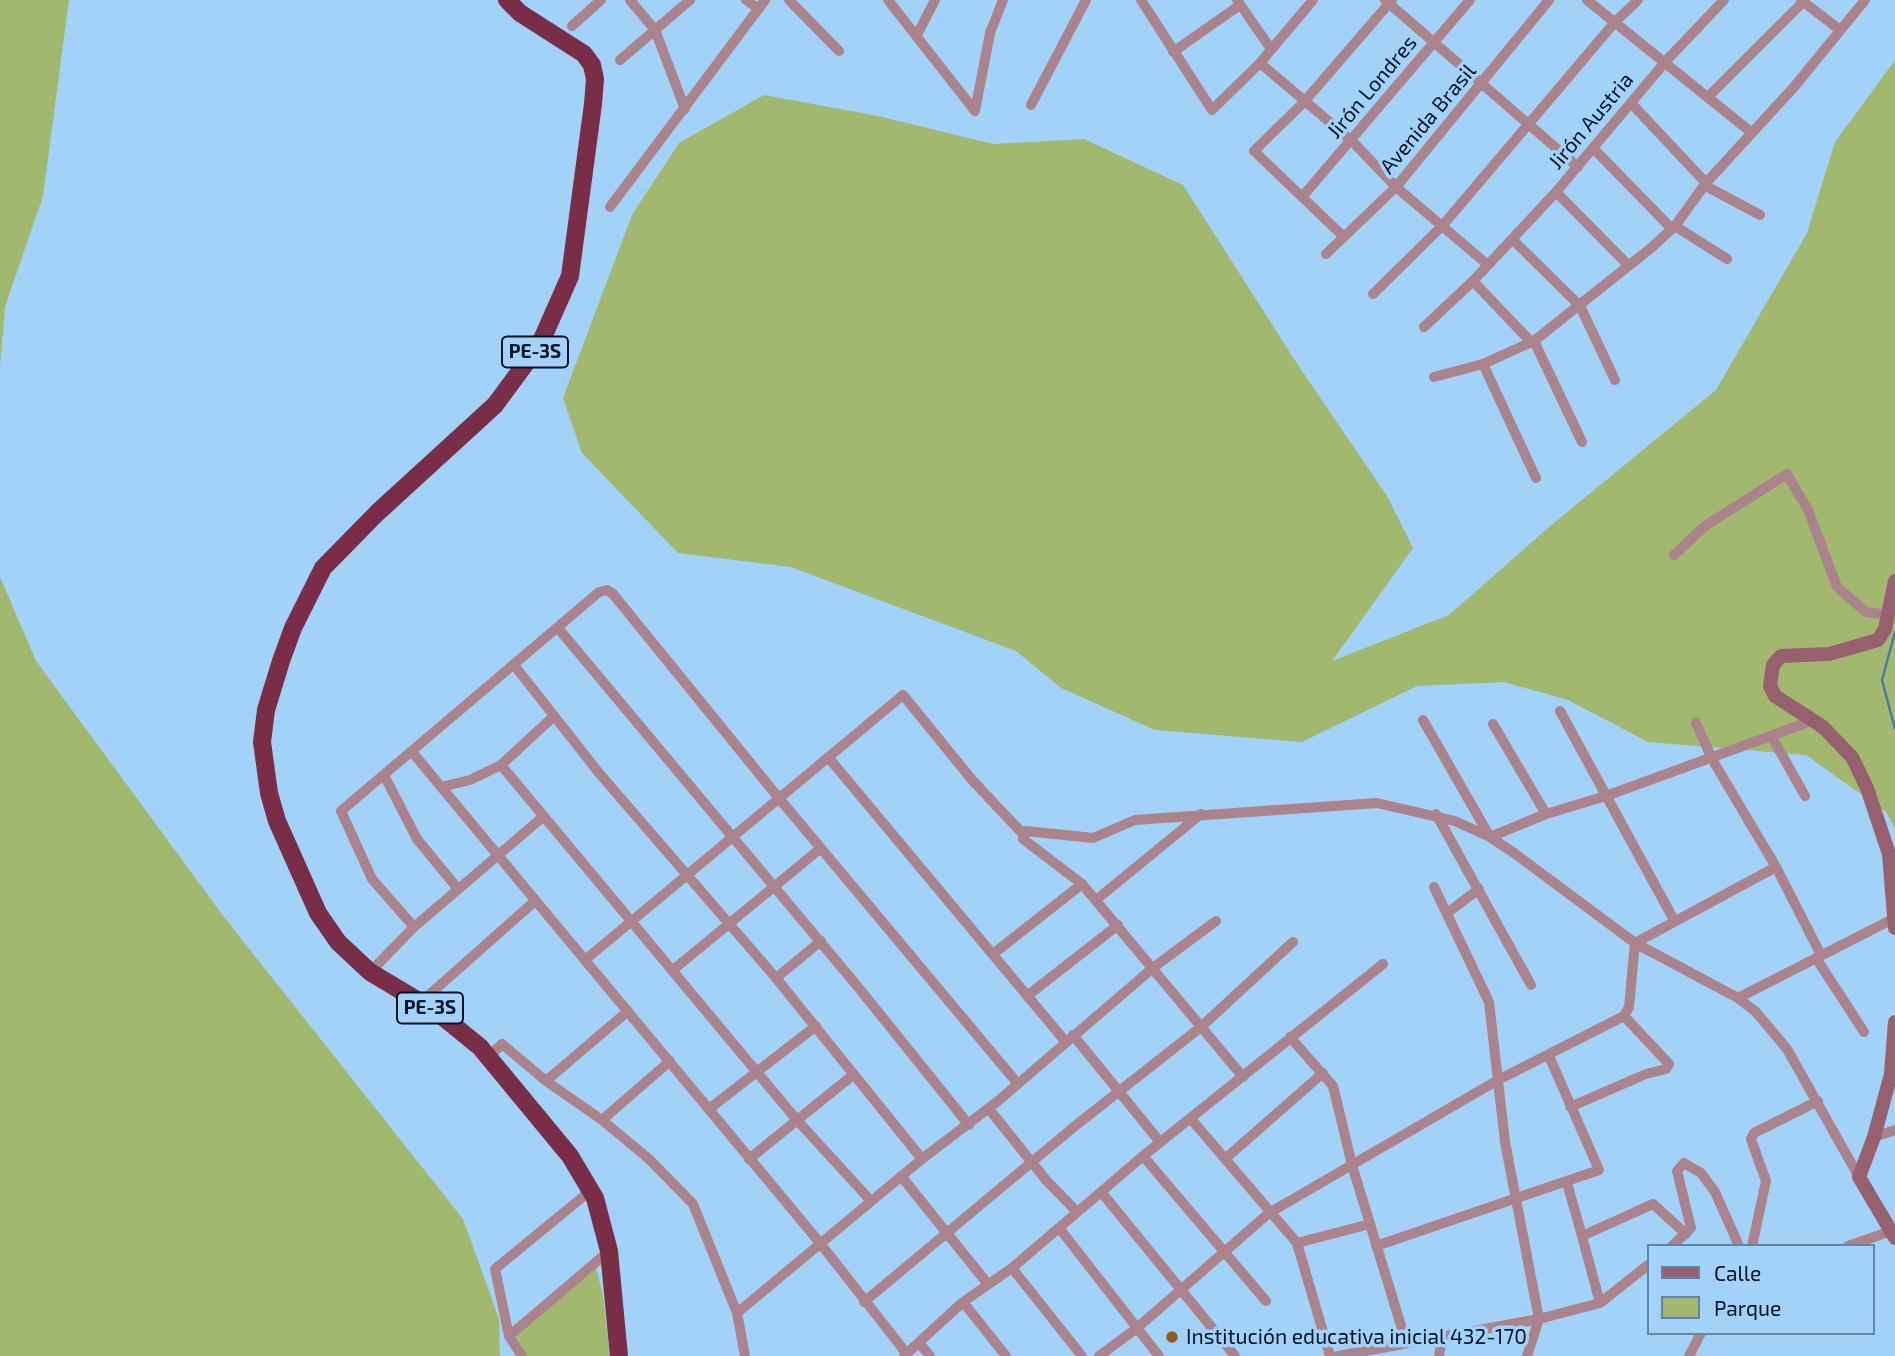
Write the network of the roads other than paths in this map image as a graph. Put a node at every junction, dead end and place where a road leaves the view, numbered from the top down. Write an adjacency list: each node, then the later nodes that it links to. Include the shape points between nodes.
1 (507, 0): 126 (highway, PE-3S, via 584,54 592,65 593,104 570,276 540,344 495,405 323,568 293,628 265,710 263,753 277,821 318,913 338,942)
2 (601, 0): 24 (street)
3 (630, 0): 25 (street)
4 (690, 0): 25 (street)
5 (746, 0): 22 (street)
6 (789, 0): 30 (street)
7 (888, 0): 27 (street)
8 (935, 0): 27 (street)
9 (1003, 0): 27 (street, via 990,33 975,111)
10 (1086, 0): 39 (street)
11 (1313, 0): 29 (street)
12 (1470, 0): 28 (street, Jirón Londres)
13 (1549, 0): 35 (street, Avenida Brasil)
14 (1587, 0): 23 (street)
15 (1638, 0): 23 (street)
16 (1724, 0): 33 (street, Jirón Austria)
17 (1865, 0): 26 (street)
18 (1142, 1): 31 (street)
19 (1389, 1): 28 (street); 37 (street)
20 (1803, 1): 26 (street); 36 (street)
21 (1238, 3): 29 (street); 31 (street)
22 (762, 5): 40 (street)
23 (1615, 22): 33 (street); 41 (street)
24 (572, 26)
25 (655, 30): 32 (street); 40 (street)
26 (1840, 30): 42 (street)
27 (917, 36)
28 (1435, 42): 35 (street); 43 (street, Jirón Londres)
29 (1271, 49): 34 (street)
30 (839, 51)
31 (1173, 52): 34 (street, via 1212,110)
32 (620, 60)
33 (1666, 61): 36 (street); 38 (street, Jirón Austria)
34 (1261, 63): 37 (street)
35 (1482, 84): 41 (street); 47 (street, Avenida Brasil)
36 (1709, 96): 42 (street)
37 (1304, 102): 43 (street); 49 (street, via 1254,151)
38 (1631, 103): 44 (street, Jirón Austria); 46 (street)
39 (1031, 105)
40 (685, 109): 50 (street)
41 (1528, 125): 45 (street); 52 (street)
42 (1752, 133): 46 (street)
43 (1352, 141): 47 (street); 49 (street, Jirón Londres)
44 (1594, 149): 45 (street, Jirón Austria); 53 (street)
45 (1578, 167): 48 (street, Jirón Austria)
46 (1705, 184): 51 (street); 53 (street)
47 (1396, 187): 52 (street); 54 (street, Avenida Brasil)
48 (1556, 192): 55 (street, Jirón Austria); 59 (street)
49 (1302, 197): 54 (street)
50 (610, 207)
51 (1760, 215)
52 (1443, 225): 58 (street); 61 (street)
53 (1674, 227): 57 (street); 59 (street)
54 (1344, 237): 56 (street, Avenida Brasil)
55 (1512, 239): 58 (street, Jirón Austria); 62 (street)
56 (1326, 254)
57 (1727, 259)
58 (1488, 265): 60 (street, Jirón Austria)
59 (1628, 265): 62 (street)
60 (1473, 281): 63 (street, Jirón Austria); 64 (street)
61 (1373, 295)
62 (1580, 306): 64 (street); 67 (street)
63 (1424, 327)
64 (1533, 342): 65 (street); 68 (street)
65 (1483, 364): 66 (street); 69 (street)
66 (1434, 377)
67 (1615, 380)
68 (1582, 442)
69 (1536, 478)
70 (1674, 555): 72 (street, via 1705,526 1787,474 1808,510 1837,587 1861,609)
71 (1895, 582): 72 (street)
72 (1888, 615): 78 (street, via 1882,635 1872,644 1822,655 1781,656 1773,665 1771,691)
73 (558, 628): 74 (street); 90 (street, via 599,592 613,594); 96 (street)
74 (514, 665): 76 (street); 82 (street)
75 (1560, 711): 88 (street)
76 (553, 717): 85 (street); 101 (street)
77 (1423, 720): 97 (street)
78 (1815, 720): 81 (street); 113 (street, via 1852,757 1867,788 1889,854)
79 (1696, 723): 84 (street)
80 (1493, 724): 93 (street)
81 (1772, 737): 84 (street); 89 (street)
82 (414, 753): 86 (street); 87 (street)
83 (828, 757): 90 (street); 95 (street, via 903,695); 120 (street)
84 (1713, 759): 88 (street); 100 (street)
85 (501, 765): 87 (street); 94 (street)
86 (385, 776): 105 (street, via 417,839); 116 (street, via 341,811 372,879)
87 (441, 787): 99 (street)
88 (1606, 796): 93 (street); 110 (street)
89 (1805, 796)
90 (778, 797): 96 (street); 98 (street)
91 (1201, 813): 92 (street, via 1377,803); 95 (street, via 1135,820 1093,838 1029,830); 107 (street)
92 (1436, 814): 97 (street); 106 (street)
93 (1546, 814): 97 (street)
94 (544, 816): 99 (street); 112 (street)
95 (1023, 834): 102 (street, via 1023,839)
96 (732, 837): 101 (street); 104 (street)
97 (1490, 837): 119 (street)
98 (821, 848): 104 (street); 149 (street)
99 (497, 856): 105 (street); 108 (street)
100 (1776, 867): 110 (street); 121 (street)
101 (688, 876): 112 (street); 114 (street)
102 (1082, 884): 107 (street); 120 (street)
103 (1434, 887): 109 (street)
104 (774, 888): 114 (street); 117 (street)
105 (458, 889): 116 (street)
106 (1479, 889): 109 (street); 128 (street)
107 (1097, 900): 115 (street)
108 (535, 901): 122 (street); 131 (street)
109 (1447, 913): 147 (street, via 1489,1002)
110 (1674, 920): 119 (street)
111 (1216, 921): 124 (street)
112 (632, 922): 122 (street); 125 (street)
113 (1894, 922): 121 (street)
114 (730, 925): 125 (street); 127 (street)
115 (1118, 925): 124 (street); 129 (street)
116 (414, 927): 126 (street)
117 (821, 941): 127 (street); 158 (street)
118 (1293, 942): 136 (street)
119 (1635, 943): 130 (street); 133 (street, via 1629,1007)
120 (993, 954): 129 (street)
121 (1818, 956): 130 (street); 137 (street)
122 (585, 960): 132 (street)
123 (1383, 964): 138 (street)
124 (1154, 967): 136 (street); 139 (street)
125 (673, 970): 143 (street)
126 (370, 972): 131 (highway, PE-3S)
127 (776, 978): 135 (street)
128 (1531, 985)
129 (1027, 996): 139 (street)
130 (1738, 998): 151 (street, via 1787,1049)
131 (420, 1003): 141 (highway, PE-3S, via 437,1012)
132 (628, 1011): 142 (street); 148 (street)
133 (1624, 1016): 140 (street); 152 (street, via 1669,1064)
134 (1895, 1021): 160 (street, via 1891,1074)
135 (816, 1026): 143 (street); 145 (street)
136 (1201, 1027): 146 (street); 150 (street)
137 (1864, 1032)
138 (1290, 1037): 144 (street); 146 (street)
139 (1069, 1038): 149 (street); 150 (street)
140 (1549, 1056): 147 (street); 152 (street)
141 (488, 1057): 148 (street, via 502,1044); 171 (highway, PE-3S, via 562,1146)
142 (670, 1061): 154 (street); 157 (street)
143 (757, 1071): 154 (street); 155 (street)
144 (1323, 1073): 164 (street); 167 (street, via 1333,1086)
145 (853, 1075): 155 (street); 165 (street)
146 (1243, 1077): 156 (street)
147 (1498, 1080): 167 (street); 173 (street)
148 (546, 1081): 157 (street)
149 (1018, 1084): 153 (street)
150 (1118, 1093): 161 (street); 166 (street)
151 (1818, 1101): 169 (street); 187 (street, via 1754,1133 1751,1139 1766,1181)
152 (1570, 1107): 170 (street, via 1599,1170)
153 (989, 1108): 158 (street); 166 (street)
154 (709, 1110): 163 (street)
155 (796, 1119): 163 (street); 174 (street)
156 (1191, 1119): 161 (street); 164 (street)
157 (602, 1120): 200 (street, via 649,1159 692,1204)
158 (969, 1125): 165 (street)
159 (1895, 1130): 160 (street)
160 (1874, 1137): 169 (street)
161 (1160, 1142): 162 (street)
162 (1143, 1156): 172 (street); 191 (street)
163 (749, 1158): 183 (street)
164 (1226, 1158): 176 (street)
165 (922, 1159): 168 (street)
166 (1031, 1162): 175 (street); 179 (street)
167 (1352, 1165): 176 (street); 177 (street)
168 (901, 1176): 174 (street); 179 (street)
169 (1859, 1177): 181 (street)
170 (1567, 1183): 173 (street); 182 (street)
171 (590, 1191): 190 (highway, PE-3S); 204 (street, via 495,1269)
172 (1101, 1193): 175 (street); 195 (street)
173 (1515, 1200): 189 (street); 201 (street)
174 (871, 1201): 183 (street)
175 (1077, 1212): 178 (street)
176 (1269, 1213): 184 (street); 191 (street)
177 (1370, 1224): 184 (street); 189 (street)
178 (1060, 1229): 193 (street); 202 (street)
179 (947, 1231): 194 (street); 197 (street)
180 (1686, 1234): 182 (street, via 1653,1204); 185 (street); 186 (street, via 1691,1228 1677,1171 1684,1163 1701,1173 1715,1192)
181 (1893, 1235): 188 (street)
182 (1583, 1236): 199 (street)
183 (820, 1243): 197 (street); 200 (street)
184 (1297, 1243): 221 (street)
185 (1674, 1244)
186 (1738, 1244)
187 (1752, 1244)
188 (1856, 1244)
189 (1376, 1246): 206 (street)
190 (609, 1251): 204 (street); 212 (highway, PE-3S)
191 (1226, 1251): 195 (street); 196 (street)
192 (1646, 1267): 199 (street)
193 (1012, 1268): 194 (street); 216 (street)
194 (987, 1283): 198 (street)
195 (1180, 1290): 202 (street); 220 (street)
196 (1266, 1301)
197 (864, 1302): 210 (street)
198 (963, 1302): 207 (street); 215 (street)
199 (1600, 1303): 201 (street)
200 (737, 1313): 213 (street)
201 (1539, 1319): 205 (street); 224 (street)
202 (1137, 1328): 208 (street); 219 (street)
203 (1700, 1335): 225 (street)
204 (509, 1336): 211 (street)
205 (1442, 1337): 206 (street); 223 (street)
206 (1406, 1342): 209 (street)
207 (919, 1343): 210 (street); 214 (street)
208 (1115, 1345): 217 (street); 218 (street)
209 (1362, 1354): 222 (street)
210 (905, 1355)
211 (522, 1356)
212 (619, 1356)
213 (745, 1356)
214 (930, 1356)
215 (1006, 1356)
216 (1082, 1356)
217 (1099, 1356)
218 (1120, 1356)
219 (1159, 1356)
220 (1235, 1356)
221 (1330, 1356)
222 (1338, 1356)
223 (1439, 1356)
224 (1527, 1356)
225 (1689, 1356)

